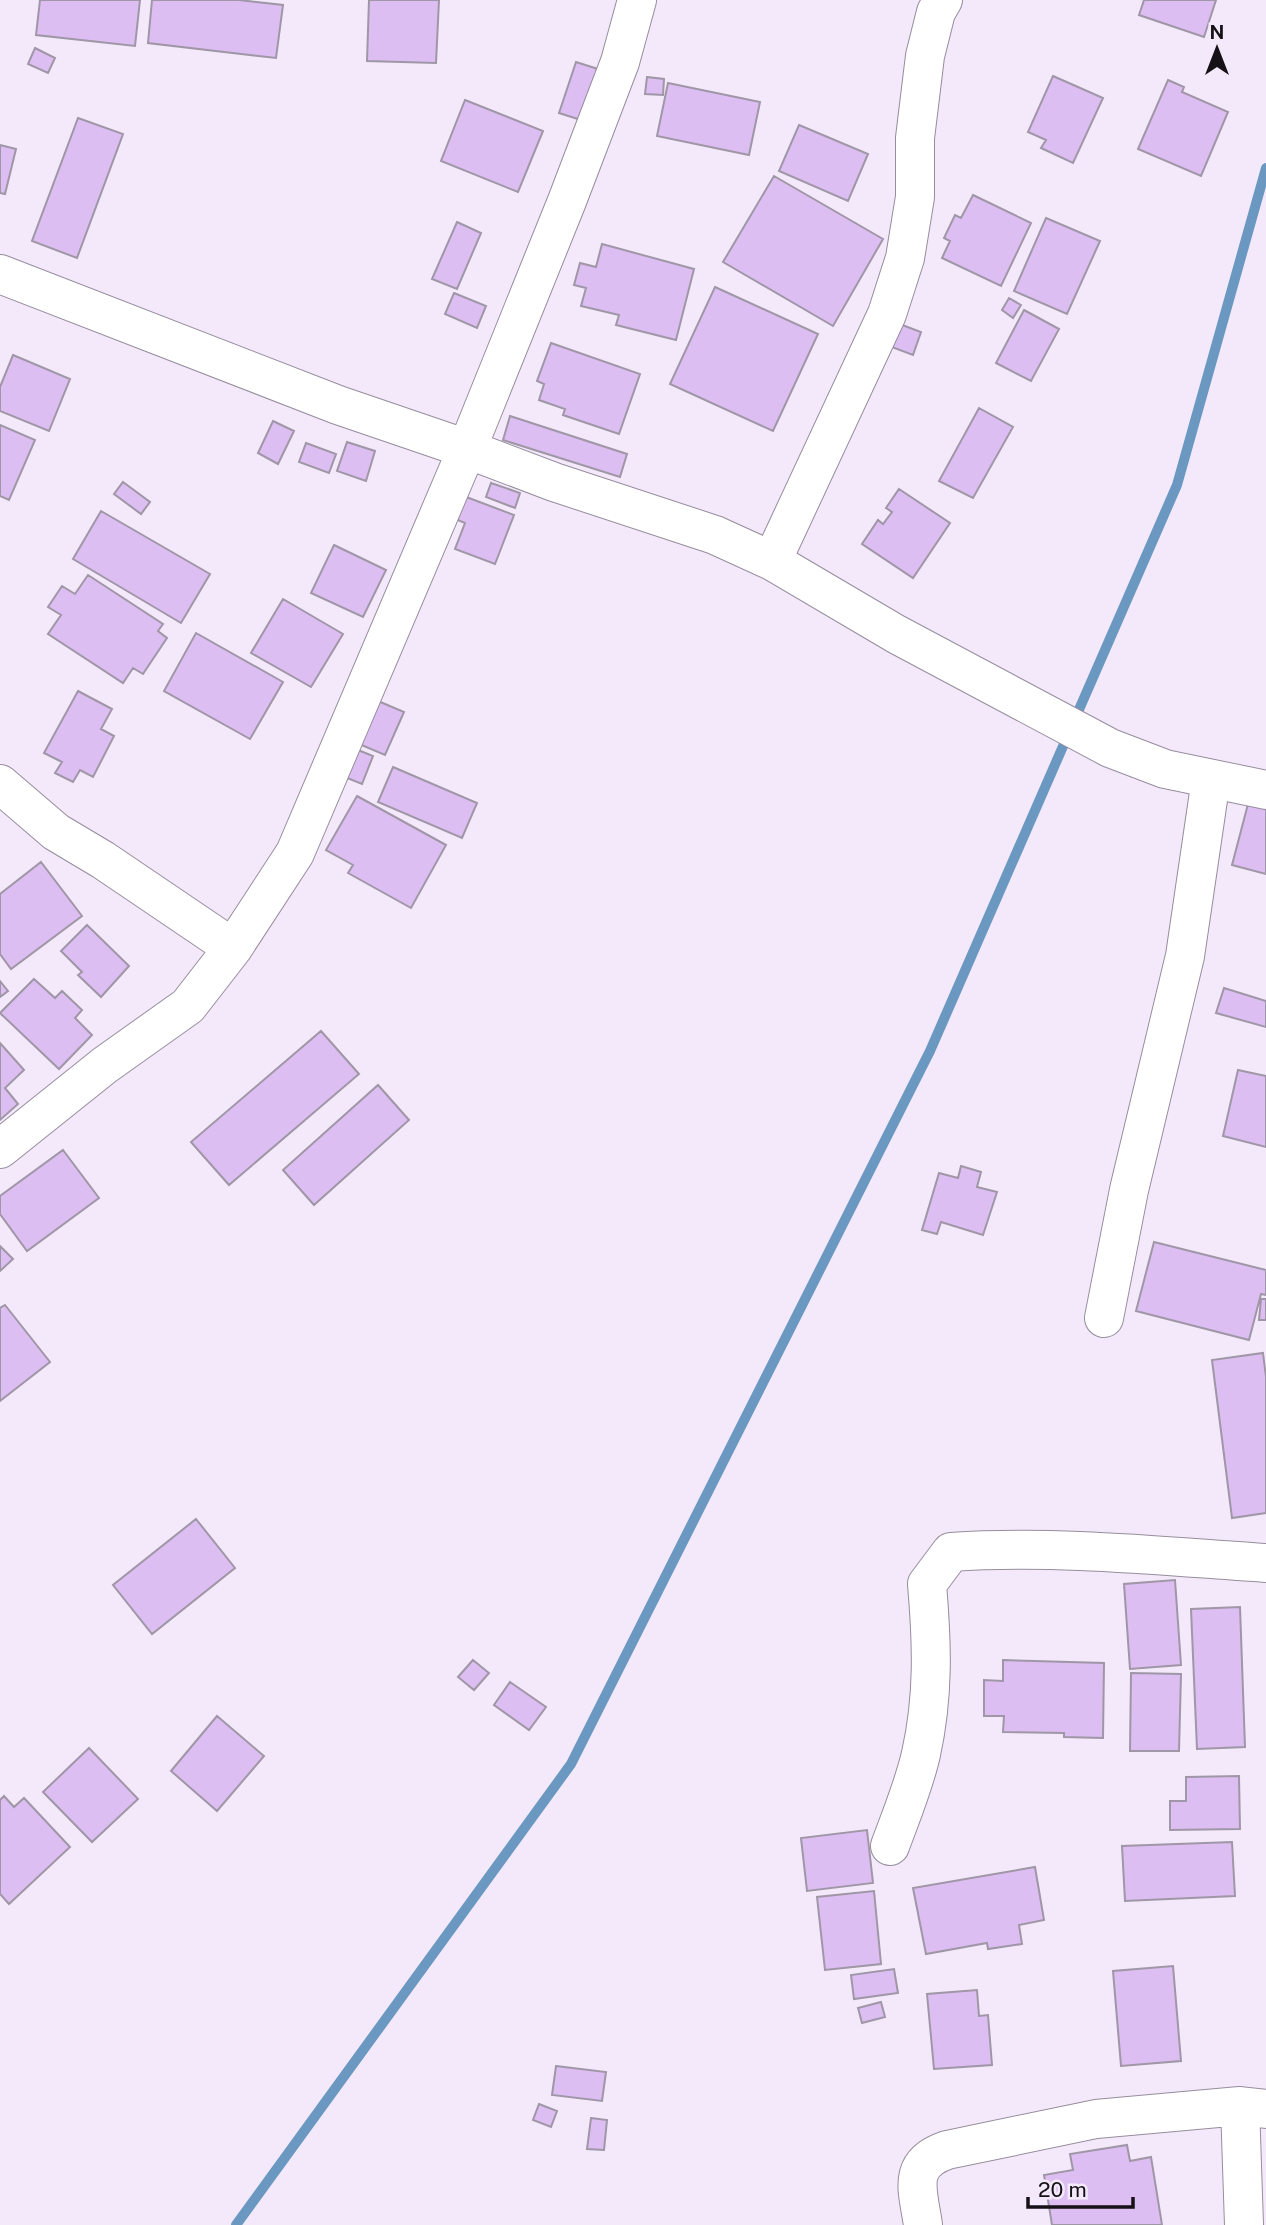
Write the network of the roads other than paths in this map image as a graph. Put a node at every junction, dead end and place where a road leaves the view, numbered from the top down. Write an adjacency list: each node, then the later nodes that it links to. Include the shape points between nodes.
1 (637, 0): 4 (street, via 621,62)
2 (943, 0): 5 (street, via 925,57 915,138 915,197 905,258 887,314)
3 (0, 274): 4 (street, via 338,405)
4 (467, 449): 5 (street, via 715,536); 9 (street, via 295,853)
5 (772, 561): 6 (street, via 896,634 1110,748 1166,769)
6 (1211, 779): 8 (street); 11 (street, via 1185,956 1129,1190)
7 (0, 784): 9 (street, via 57,832)
8 (1266, 790)
9 (233, 948): 10 (street, via 188,1006)
10 (0, 1149)
11 (1104, 1318)
12 (1266, 1563): 13 (street, via 1068,1550 951,1552 927,1584 933,1649 928,1719 920,1758)
13 (890, 1846)
14 (1253, 2108): 15 (street, via 1096,2119 947,2150 933,2155 917,2177); 16 (street)
15 (923, 2225)
16 (1244, 2225)

